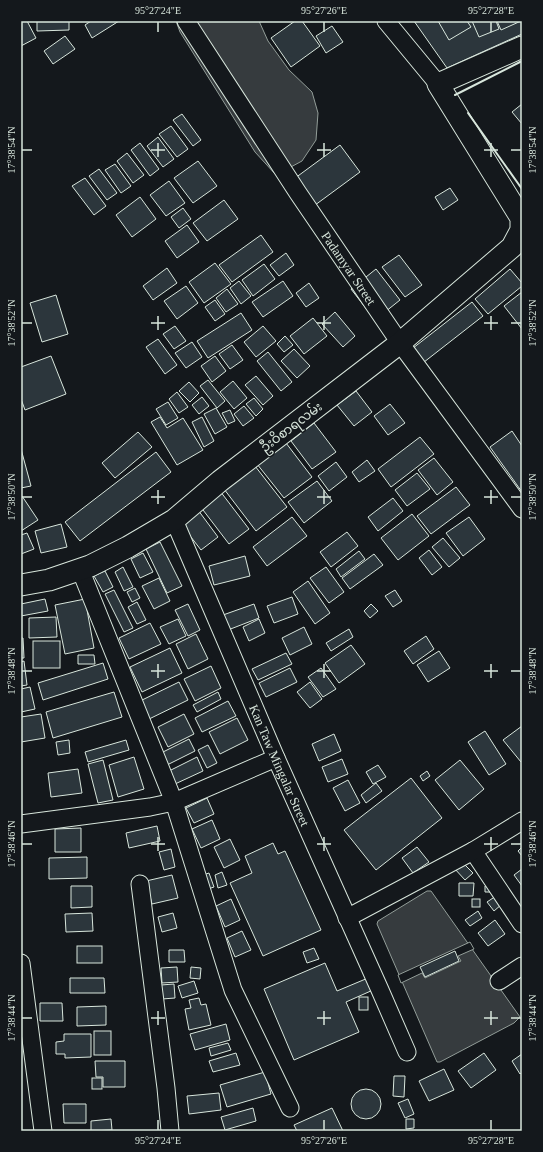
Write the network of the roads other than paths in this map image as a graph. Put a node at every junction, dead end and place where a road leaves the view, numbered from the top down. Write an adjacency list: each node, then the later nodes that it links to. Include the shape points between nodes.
1 (186, 21): 5 (street, Padamyar Street)
2 (386, 21): 4 (street)
3 (522, 47): 4 (street)
4 (438, 84): 5 (street, ဦးဝိစာရလမ်း, via 520,218 521,230 512,247)
5 (400, 343): 6 (street, Padamyar Street); 7 (street, ဦးဝိစာရလမ်း, via 220,481)
6 (522, 509)
7 (174, 520): 8 (street, ဦးဝိစာရလမ်း); 10 (street, Kan Taw Mingalar Street)
8 (80, 569): 9 (street, ဦးဝိစာရလမ်း, via 50,580); 11 (street)
9 (21, 585)
10 (276, 758): 11 (street); 16 (street, Kan Taw Mingalar Street)
11 (174, 802): 13 (street); 22 (street, via 234,990)
12 (522, 821): 14 (street)
13 (21, 824)
14 (473, 851): 16 (street); 17 (street)
15 (140, 884): 24 (street)
16 (347, 918): 21 (street, Kan Taw Mingalar Street)
17 (522, 924)
18 (21, 963): 23 (street)
19 (522, 966): 20 (street)
20 (499, 981)
21 (407, 1052)
22 (290, 1108)
23 (43, 1131)
24 (170, 1131)

